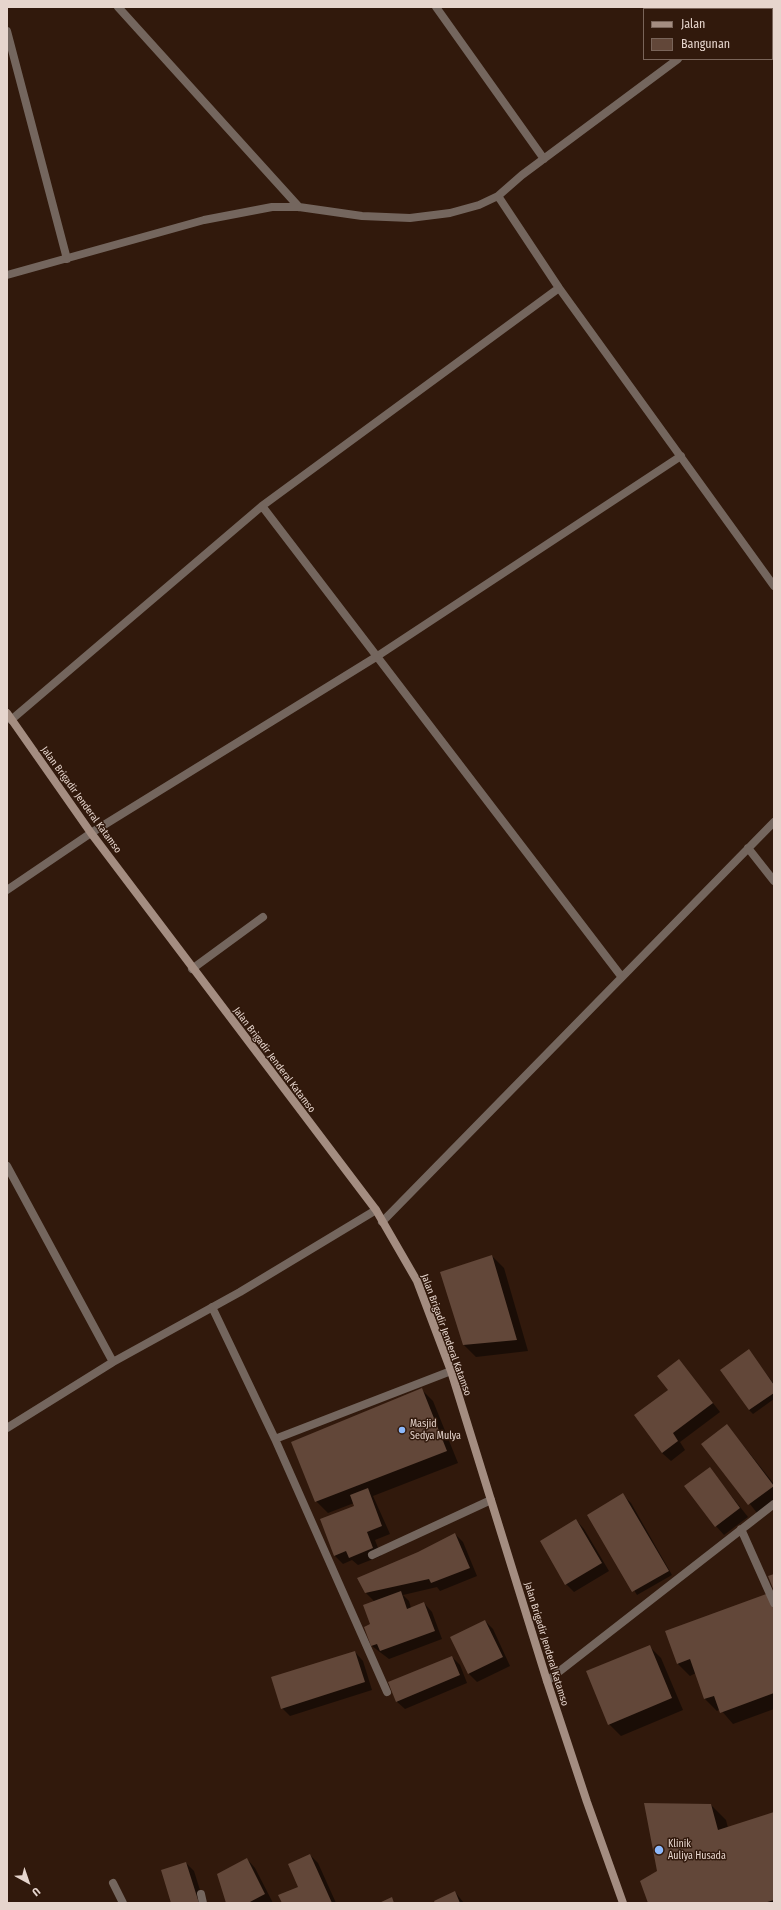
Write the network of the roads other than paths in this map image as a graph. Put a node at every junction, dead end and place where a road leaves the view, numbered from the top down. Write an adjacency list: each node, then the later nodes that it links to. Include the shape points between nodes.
1 (118, 7): 7 (street)
2 (436, 7): 5 (street)
3 (7, 32): 8 (street)
4 (677, 60): 5 (street)
5 (544, 159): 6 (street)
6 (498, 196): 7 (street, via 479,205 450,213 410,218 362,216); 10 (street)
7 (299, 207): 8 (street, via 272,207 204,220)
8 (67, 259): 9 (street)
9 (7, 275)
10 (559, 288): 11 (street); 12 (street)
11 (681, 456): 13 (street); 14 (street)
12 (262, 506): 14 (street); 15 (street)
13 (774, 586)
14 (376, 657): 17 (street); 23 (street)
15 (9, 716): 17 (main road, Jalan Brigadir Jenderal Katamso)
16 (774, 822): 18 (street)
17 (91, 833): 20 (street); 22 (main road, Jalan Brigadir Jenderal Katamso)
18 (748, 848): 19 (street); 23 (street)
19 (774, 882)
20 (7, 890)
21 (263, 917): 22 (street)
22 (192, 968): 25 (main road, Jalan Brigadir Jenderal Katamso)
23 (622, 976): 26 (street)
24 (7, 1166): 28 (street)
25 (376, 1210): 26 (main road, Jalan Brigadir Jenderal Katamso); 27 (street)
26 (382, 1222): 29 (main road, Jalan Brigadir Jenderal Katamso, via 417,1281)
27 (212, 1307): 28 (street); 31 (street)
28 (113, 1362): 30 (street)
29 (451, 1371): 31 (street); 32 (main road, Jalan Brigadir Jenderal Katamso)
30 (7, 1428)
31 (275, 1439): 38 (street)
32 (491, 1500): 35 (street); 37 (main road, Jalan Brigadir Jenderal Katamso)
33 (774, 1504): 34 (street)
34 (741, 1529): 36 (street); 37 (street)
35 (372, 1555)
36 (774, 1603)
37 (547, 1681): 43 (main road, Jalan Brigadir Jenderal Katamso)
38 (387, 1692)
39 (113, 1883): 41 (street)
40 (201, 1894): 42 (street)
41 (123, 1903)
42 (203, 1903)
43 (622, 1903)

